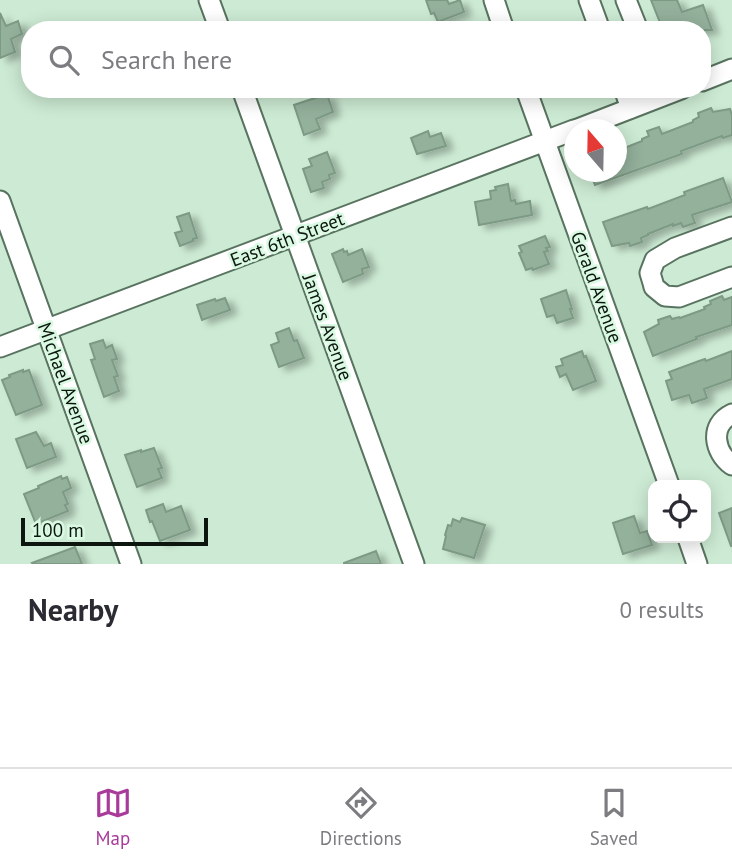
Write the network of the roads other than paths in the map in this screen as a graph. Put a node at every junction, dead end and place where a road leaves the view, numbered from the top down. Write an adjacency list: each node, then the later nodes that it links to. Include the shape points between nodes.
1 (209, 0): 5 (street)
2 (494, 0): 6 (street)
3 (589, 0): 7 (street)
4 (626, 0): 8 (street)
5 (217, 21)
6 (501, 21)
7 (597, 21)
8 (634, 21)
9 (732, 69): 10 (street)
10 (711, 77)
11 (245, 98): 21 (street, James Avenue)
12 (529, 98): 18 (street, Gerald Avenue)
13 (627, 98): 15 (street)
14 (653, 98): 15 (street, East 6th Street)
15 (631, 108): 16 (street, East 6th Street)
16 (603, 119)
17 (564, 134): 18 (street, East 6th Street)
18 (545, 141): 21 (street, East 6th Street); 27 (street, Gerald Avenue)
19 (0, 201): 23 (street, Michael Avenue)
20 (732, 227): 22 (street, via 675,248 655,260 650,273 654,286 665,296 679,297)
21 (295, 236): 23 (street, East 6th Street); 30 (street, James Avenue)
22 (732, 277)
23 (46, 330): 24 (street, East 6th Street); 29 (street, Michael Avenue)
24 (0, 347)
25 (732, 414): 26 (street, via 718,428 716,442 720,455)
26 (732, 465)
27 (667, 480)
28 (690, 543): 31 (street)
29 (131, 564)
30 (414, 564)
31 (697, 564)

